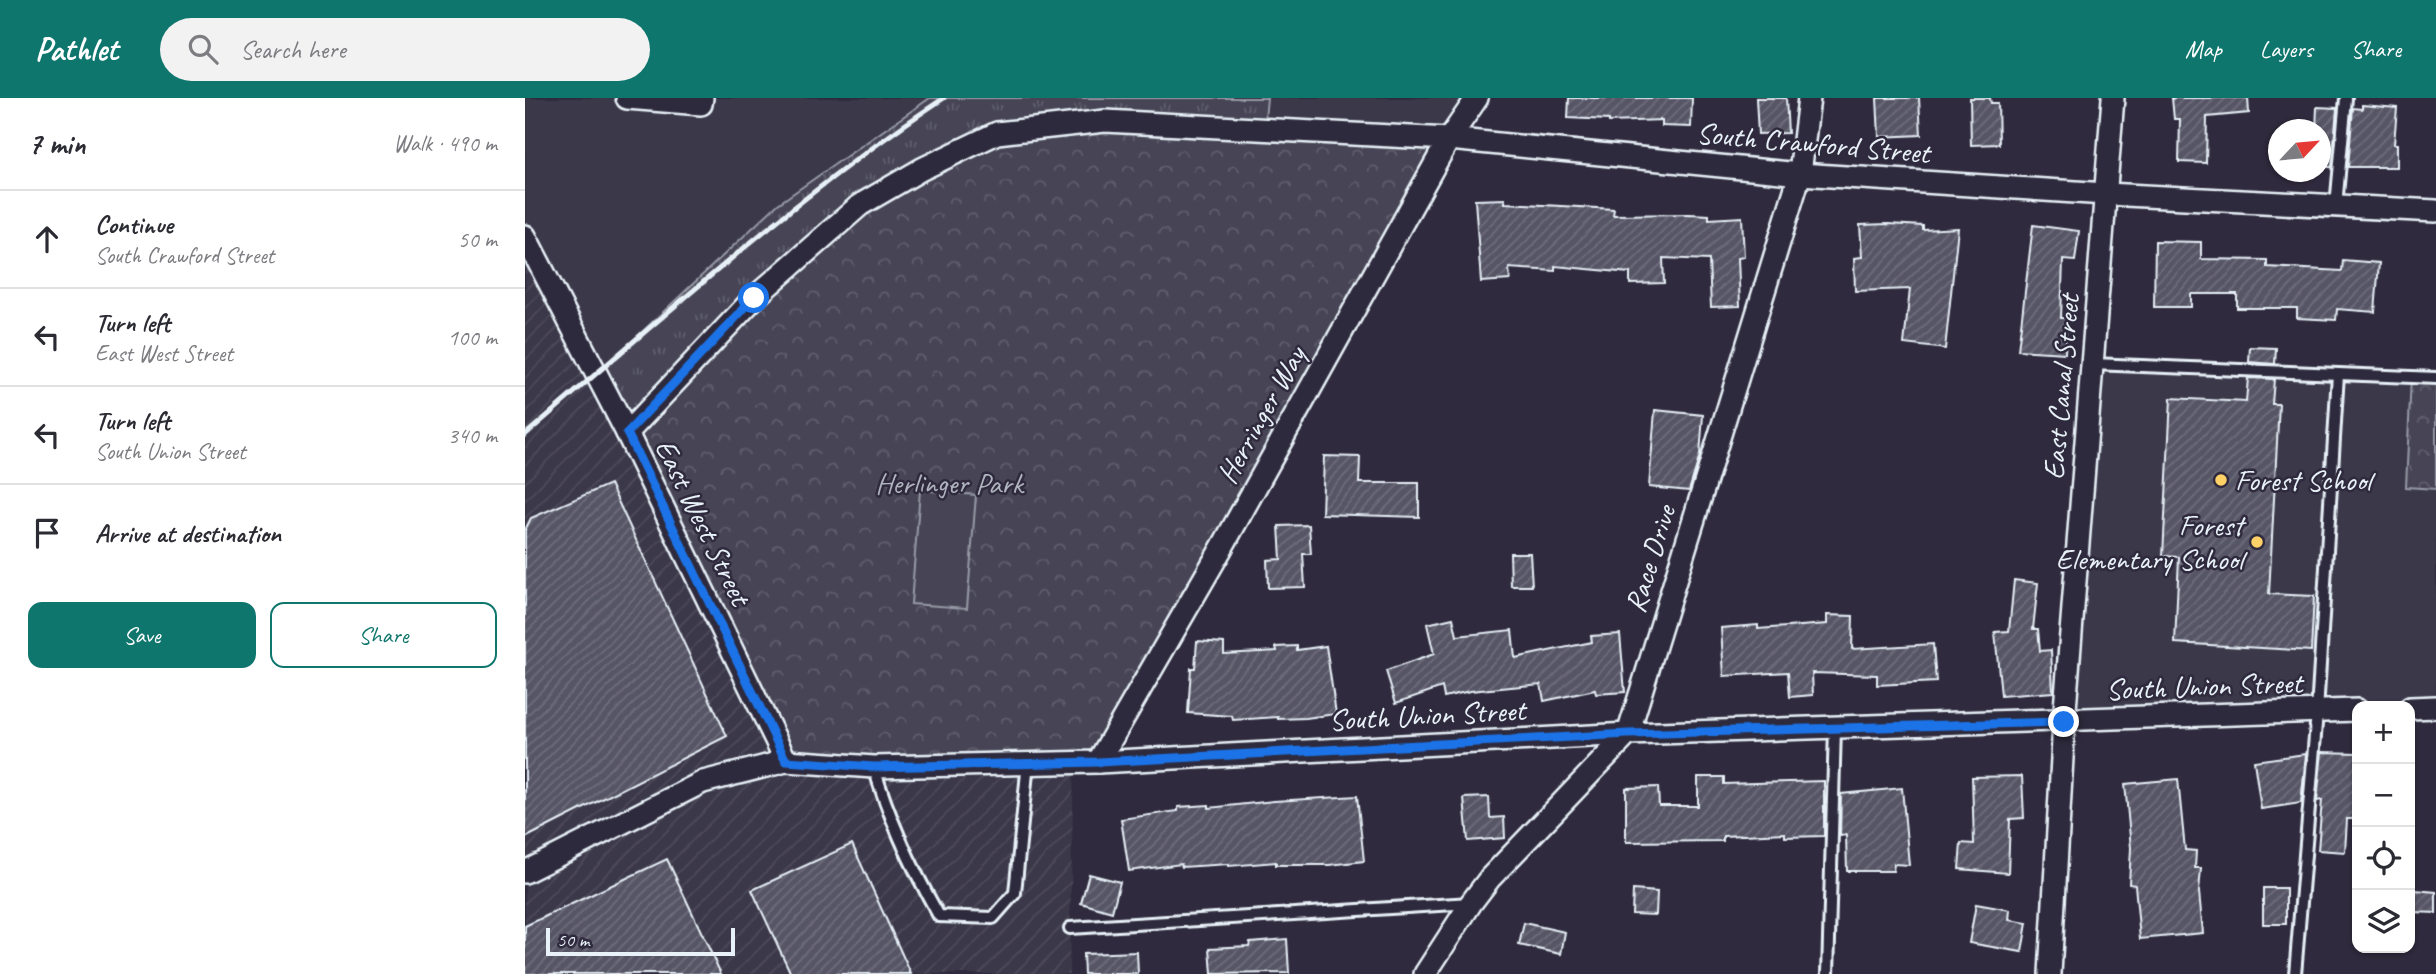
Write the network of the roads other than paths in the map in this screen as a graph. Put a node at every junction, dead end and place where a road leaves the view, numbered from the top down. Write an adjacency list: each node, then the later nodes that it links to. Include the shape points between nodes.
1 (627, 98): 6 (street)
2 (1477, 98): 7 (street, Herringer Way)
3 (1809, 98): 8 (street, Race Drive)
4 (2113, 98): 9 (street, East Canal Street)
5 (2346, 98): 10 (lane)
6 (701, 101)
7 (1449, 139): 8 (street, South Crawford Street); 16 (street, South Crawford Street, via 1105,121 997,133 860,205 754,298); 26 (street, Herringer Way)
8 (1800, 174): 9 (street, South Crawford Street); 23 (street, Race Drive)
9 (2106, 194): 10 (street, South Crawford Street); 13 (street, East Canal Street)
10 (2336, 206): 11 (street, South Crawford Street)
11 (2436, 211)
12 (525, 236): 16 (street, East West Street)
13 (2092, 365): 14 (lane); 21 (street, East Canal Street)
14 (2338, 374): 15 (lane); 20 (lane)
15 (2436, 378)
16 (627, 433): 24 (street, East West Street)
17 (2436, 707): 18 (street)
18 (2415, 708)
19 (2352, 710): 20 (street, South Union Street)
20 (2317, 712): 21 (street, South Union Street); 34 (lane)
21 (2064, 722): 22 (street, South Union Street); 33 (street, East Canal Street)
22 (1835, 728): 23 (street, South Union Street); 32 (lane)
23 (1628, 734): 26 (street, South Union Street); 29 (street, Race Drive)
24 (786, 761): 27 (street, South Union Street); 28 (street, South Union Street, via 702,782)
25 (1028, 762): 26 (street, South Union Street); 27 (street, South Union Street); 27 (lane, via 1015,893 993,918 939,916 885,806)
26 (1098, 762)
27 (874, 767)
28 (525, 872)
29 (1471, 903): 30 (lane); 31 (street, Race Drive)
30 (1070, 928)
31 (1425, 974)
32 (1828, 974)
33 (2050, 974)
34 (2295, 974)

